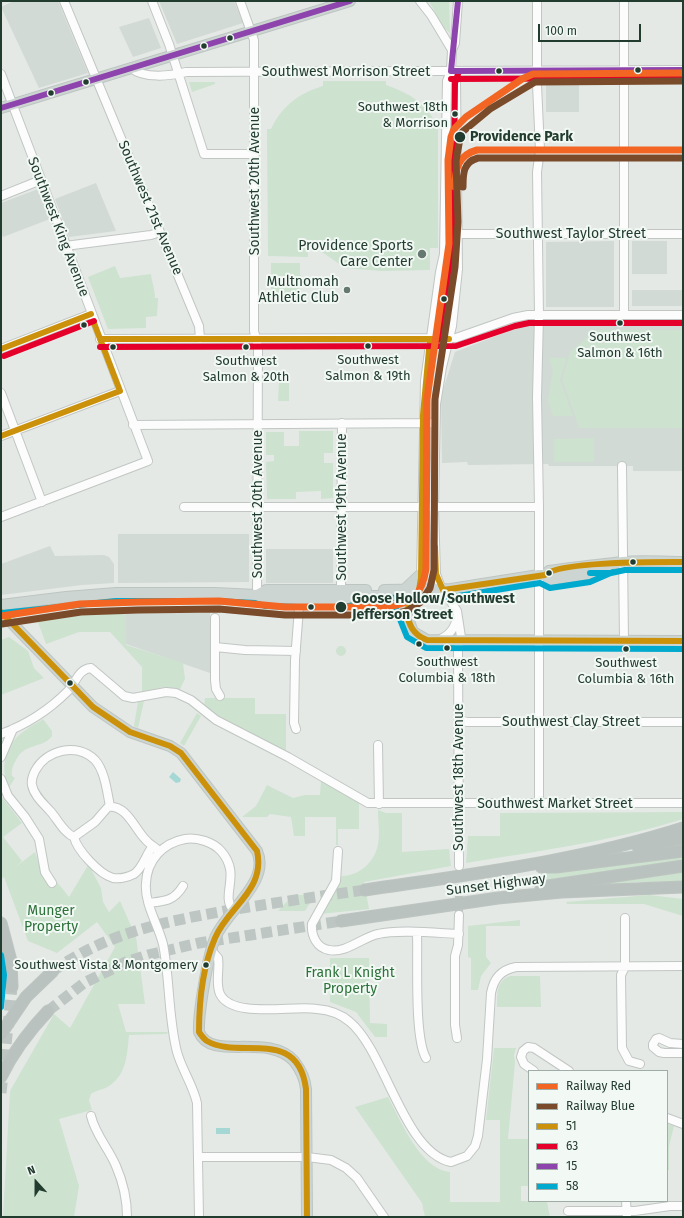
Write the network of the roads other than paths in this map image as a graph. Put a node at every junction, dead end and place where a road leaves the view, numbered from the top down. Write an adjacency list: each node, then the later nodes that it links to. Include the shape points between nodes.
1 (64, 1): 21 (street, Southwest 21st Avenue)
2 (152, 1): 12 (street)
3 (240, 1): 10 (street, Southwest 20th Avenue)
4 (350, 1): 9 (main road)
5 (420, 1): 11 (street)
6 (458, 1): 11 (street, Southwest 18th Avenue, via 455,43)
7 (537, 1): 16 (street)
8 (624, 1): 17 (street)
9 (330, 4): 10 (main road)
10 (252, 31): 12 (main road); 18 (street, Southwest 20th Avenue)
11 (452, 50): 15 (street, Southwest 18th Avenue)
12 (173, 55): 13 (main road); 20 (street)
13 (131, 68): 20 (street, Southwest Morrison Street, via 142,74); 21 (main road)
14 (683, 70): 17 (street, Southwest Morrison Street)
15 (452, 71): 16 (street, Southwest Morrison Street); 18 (street, Southwest Morrison Street); 31 (street, Southwest 18th Avenue, via 456,81); 43 (street, Southwest 18th Avenue, via 447,81 444,254)
16 (537, 71): 17 (street, Southwest Morrison Street); 25 (street)
17 (623, 71): 26 (street)
18 (255, 72): 20 (street, Southwest Morrison Street); 24 (street, Southwest 20th Avenue)
19 (1, 74): 22 (street, Southwest King Avenue)
20 (179, 74): 24 (street, via 204,154)
21 (97, 78): 22 (main road); 30 (street, Southwest 21st Avenue)
22 (12, 104): 23 (main road); 28 (street, Southwest King Avenue)
23 (1, 108)
24 (255, 154): 42 (street, Southwest 20th Avenue)
25 (540, 154): 26 (street); 32 (street, via 537,172)
26 (623, 154): 27 (street); 33 (street)
27 (683, 154)
28 (41, 180): 29 (street); 35 (street, Southwest King Avenue)
29 (1, 196)
30 (160, 232): 35 (street); 41 (street, Southwest 21st Avenue, via 199,326)
31 (459, 234): 32 (street, Southwest Taylor Street); 44 (street, Southwest 18th Avenue, via 457,295)
32 (538, 234): 33 (street, Southwest Taylor Street); 37 (street)
33 (624, 234): 34 (street, Southwest Taylor Street); 38 (street)
34 (683, 234)
35 (66, 246): 36 (street, Southwest King Avenue)
36 (91, 314): 40 (street, Southwest King Avenue); 45 (street)
37 (539, 315): 38 (street); 44 (street, via 513,318 470,335); 60 (street)
38 (624, 315): 39 (street)
39 (683, 315)
40 (100, 339): 41 (street); 46 (street, Southwest King Avenue)
41 (200, 339): 42 (street)
42 (256, 339): 43 (street); 51 (street, Southwest 20th Avenue)
43 (430, 339): 44 (street); 49 (street, Southwest 18th Avenue)
44 (449, 339): 50 (street, Southwest 18th Avenue, via 442,367)
45 (1, 349)
46 (120, 391): 52 (street, Southwest King Avenue); 53 (street)
47 (1, 393): 53 (street)
48 (342, 423): 49 (street); 51 (street); 59 (street, Southwest 19th Avenue)
49 (423, 423): 50 (street); 61 (street, Southwest 18th Avenue)
50 (435, 423): 62 (street, Southwest 18th Avenue)
51 (258, 424): 52 (street); 58 (street, Southwest 20th Avenue)
52 (133, 425): 56 (street, Southwest King Avenue, via 148,461)
53 (15, 431): 54 (street); 56 (street)
54 (1, 436)
55 (622, 466): 64 (street)
56 (42, 502): 63 (street)
57 (184, 507): 58 (street)
58 (258, 507): 59 (street); 73 (street, Southwest 20th Avenue)
59 (342, 507): 61 (street); 68 (street, Southwest 19th Avenue)
60 (539, 507): 62 (street); 67 (street)
61 (422, 508): 62 (street); 66 (street, Southwest 18th Avenue)
62 (434, 508): 71 (street, Southwest 18th Avenue, via 436,574)
63 (1, 517)
64 (624, 562): 65 (main road); 67 (main road, via 588,574 549,580); 82 (street)
65 (683, 562)
66 (421, 574): 69 (main road); 70 (street, Southwest 18th Avenue)
67 (542, 575): 71 (main road); 81 (street)
68 (341, 590): 69 (main road); 72 (main road)
69 (404, 590): 70 (main road)
70 (419, 590): 71 (main road); 75 (street, Southwest 18th Avenue)
71 (443, 590): 77 (street, Southwest 18th Avenue, via 455,607)
72 (300, 594): 73 (main road, via 266,590); 75 (main road, via 345,599 357,596 392,596 400,600); 85 (street)
73 (257, 595): 74 (main road, via 196,592 116,593)
74 (1, 605)
75 (406, 611): 79 (main road, via 413,632 422,638)
76 (1, 612): 86 (main road)
77 (457, 616): 79 (street, via 450,633); 80 (street, Southwest 18th Avenue)
78 (215, 618): 84 (street)
79 (437, 641): 80 (main road)
80 (460, 641): 81 (main road); 88 (street, Southwest 18th Avenue)
81 (538, 641): 82 (main road); 89 (street)
82 (624, 641): 83 (main road)
83 (683, 641)
84 (215, 647): 85 (street); 87 (street, via 216,689)
85 (296, 651): 92 (street)
86 (70, 684): 91 (street, via 41,715); 98 (street, Southwest Market Street, via 91,668 124,696 134,698 159,693 176,693 191,700 216,720 288,757 364,801); 120 (main road, via 93,707 127,730 170,746 181,753 255,847 261,862 258,878)
87 (220, 696)
88 (459, 720): 89 (street, Southwest Clay Street); 99 (street, Southwest 18th Avenue)
89 (539, 722): 90 (street, Southwest Clay Street); 100 (street)
90 (683, 722)
91 (13, 729): 93 (street); 95 (street)
92 (296, 729)
93 (1, 734)
94 (378, 745): 98 (street)
95 (1, 757)
96 (1, 779): 112 (street, via 8,796 39,839 45,872)
97 (683, 803): 100 (street, Southwest Market Street)
98 (378, 804): 99 (street, Southwest Market Street)
99 (458, 804): 100 (street, Southwest Market Street); 109 (street, Southwest 18th Avenue)
100 (539, 804)
101 (110, 806): 103 (street, via 95,822); 103 (street, via 102,772 91,757 67,750 44,758 33,776 33,788 67,833); 106 (street, via 128,816)
102 (683, 828): 105 (highway)
103 (74, 837): 106 (street, via 77,847 85,856 107,875 115,878 138,871)
104 (683, 838): 105 (highway, via 633,848)
105 (612, 848): 111 (highway)
106 (156, 849): 119 (street, via 147,875); 120 (street, via 192,839 212,844 220,849 230,866 228,904)
107 (338, 850): 125 (street, via 338,877 312,924 317,943 328,950 337,950 380,933)
108 (683, 851): 111 (highway, via 556,867)
109 (459, 866)
110 (683, 866): 118 (highway, via 518,890)
111 (524, 867): 116 (highway, Sunset Highway)
112 (52, 883)
113 (183, 886): 119 (street, via 178,895 169,900)
114 (683, 886): 115 (highway)
115 (656, 888): 117 (highway); 118 (highway, Sunset Highway)
116 (365, 890)
117 (683, 894)
118 (498, 898): 123 (highway, Sunset Highway)
119 (149, 904): 145 (street, via 162,944 177,1052 197,1103)
120 (233, 910): 127 (main road, via 222,924)
121 (459, 915): 126 (street)
122 (625, 918): 129 (street)
123 (341, 921)
124 (1, 923): 131 (highway, via 11,962)
125 (417, 933): 126 (street); 137 (street, via 419,1027)
126 (459, 934): 134 (street, via 455,956)
127 (211, 950): 129 (street, via 216,953 218,960 219,992 231,1005 250,1009 316,1008 333,1012 352,1023 365,1040 418,1136 436,1154 451,1162 467,1156 477,1142 487,1059 491,993 493,983 500,973 516,967); 146 (main road, via 200,1034 206,1042 216,1046 263,1047 277,1050 295,1063 306,1084)
128 (683, 966): 129 (street)
129 (625, 967): 138 (street, via 621,975 622,1048 629,1061)
130 (53, 971): 133 (highway, via 26,997)
131 (12, 987)
132 (48, 1011): 141 (highway, via 24,1039)
133 (1, 1034)
134 (457, 1038)
135 (683, 1044): 136 (street, via 670,1043 659,1038 653,1044 659,1052)
136 (683, 1053)
137 (426, 1058)
138 (640, 1064)
139 (533, 1070): 140 (street, via 524,1064 521,1057 528,1047 534,1048)
140 (567, 1070)
141 (1, 1077)
142 (91, 1116): 151 (street, via 116,1165 125,1194)
143 (668, 1118): 144 (street)
144 (683, 1124)
145 (198, 1157): 146 (street); 152 (street)
146 (307, 1157): 153 (main road); 154 (street, via 331,1160 350,1171)
147 (626, 1202): 150 (street)
148 (683, 1206): 150 (street)
149 (568, 1211): 150 (street)
150 (627, 1214)
151 (127, 1217)
152 (199, 1217)
153 (307, 1217)
154 (384, 1217)

